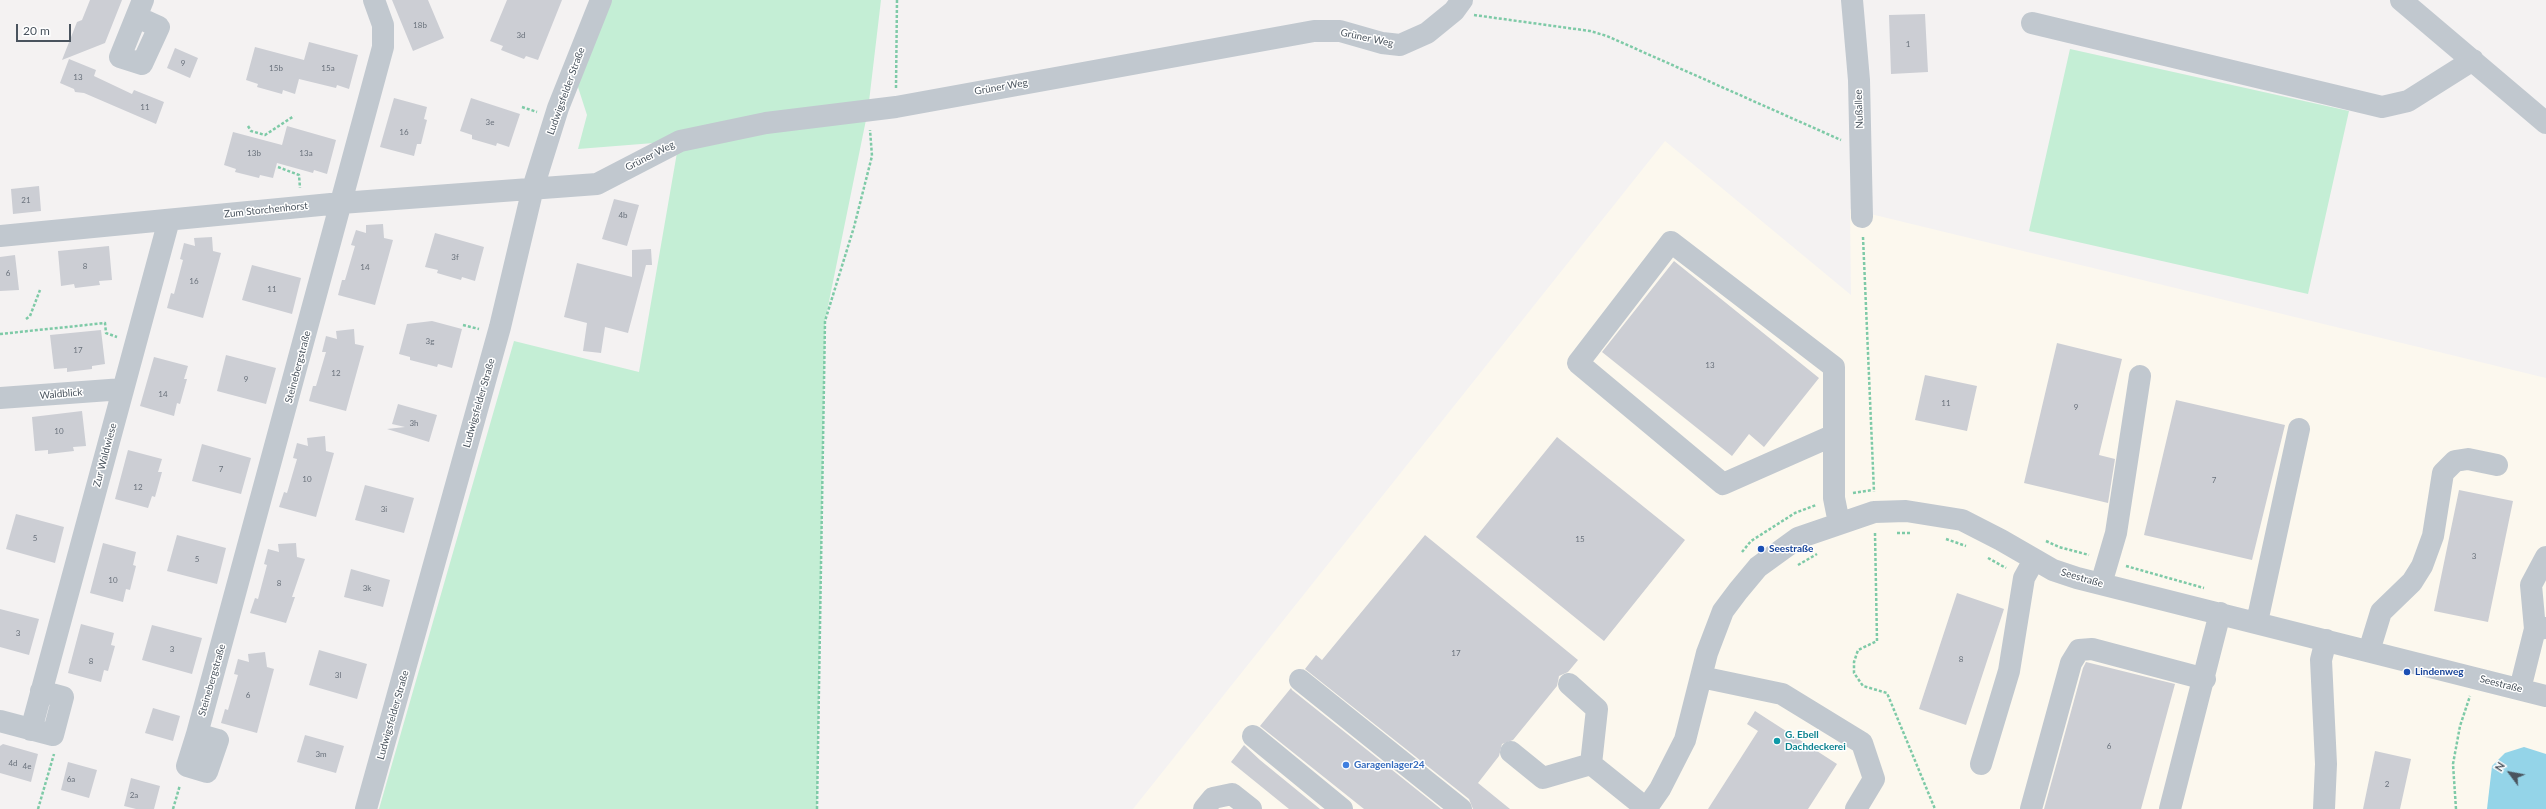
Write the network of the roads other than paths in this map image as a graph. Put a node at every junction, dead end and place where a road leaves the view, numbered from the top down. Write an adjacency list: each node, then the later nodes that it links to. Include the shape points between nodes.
1 (374, 0): 10 (street, Steinebergstraße, via 383,25 383,47)
2 (601, 0): 9 (street, Ludwigsfelder Straße, via 558,108)
3 (1462, 0): 9 (street, Grüner Weg, via 1448,16 1427,33 1400,45 1382,43 1340,31 1314,31 896,106 766,123 680,141 597,184)
4 (1852, 0): 11 (street, Nußallee, via 1858,80)
5 (2401, 0): 7 (street)
6 (2032, 23): 7 (street, via 2382,107 2408,101)
7 (2473, 60): 8 (street)
8 (2546, 123)
9 (533, 188): 10 (street, Zum Storchenhorst); 43 (street, Ludwigsfelder Straße, via 500,327)
10 (341, 202): 12 (street, Zum Storchenhorst); 42 (street, Steinebergstraße, via 197,734 218,740 208,772)
11 (1862, 217)
12 (168, 220): 13 (street, Zum Storchenhorst); 15 (street, Zur Waldwiese)
13 (0, 236)
14 (2140, 376): 23 (street, via 2116,533)
15 (123, 389): 16 (street, Waldblick); 34 (street, Zur Waldwiese)
16 (0, 398)
17 (2299, 429): 25 (street)
18 (1834, 436): 18 (street, via 1834,367 1671,242 1578,363 1723,484); 20 (street, via 1834,498)
19 (2498, 464): 28 (street, via 2468,459 2455,461 2443,473 2433,536 2422,566 2412,582 2381,612)
20 (1839, 523): 22 (street, Seestraße, via 1874,522 1906,511 1962,520 2001,540); 29 (street, Seestraße, via 1798,538 1758,567 1723,611)
21 (2546, 557): 26 (street, via 2531,585)
22 (2029, 569): 23 (street, Seestraße, via 2053,570); 41 (street, via 2009,671)
23 (2101, 584): 24 (street, Seestraße)
24 (2220, 613): 25 (street, Seestraße); 30 (street)
25 (2257, 622): 27 (street, Seestraße)
26 (2541, 628): 33 (street)
27 (2326, 640): 28 (street, Seestraße); 52 (street, via 2321,660 2326,764)
28 (2369, 651): 33 (street, Seestraße, via 2471,691)
29 (1700, 677): 48 (street, Seestraße, via 1685,740 1660,789); 49 (street, via 1782,694 1862,743 1874,779)
30 (2204, 679): 50 (street, via 2092,649 2079,650 2071,663); 51 (street)
31 (1300, 680): 47 (street)
32 (1569, 684): 40 (street, via 1597,709)
33 (2520, 689): 35 (street, Seestraße)
34 (41, 691): 37 (street, Zur Waldwiese); 37 (street, via 63,697 53,736)
35 (2546, 696)
36 (0, 721): 37 (street)
37 (31, 730)
38 (1252, 736): 46 (street)
39 (1511, 752): 40 (street, via 1543,778)
40 (1591, 764): 48 (street)
41 (1981, 764)
42 (187, 766)
43 (366, 809)
44 (1204, 809): 45 (street, via 1213,798 1232,794)
45 (1251, 809)
46 (1342, 809)
47 (1462, 809)
48 (1646, 809)
49 (1856, 809)
50 (2031, 809)
51 (2170, 809)
52 (2324, 809)

